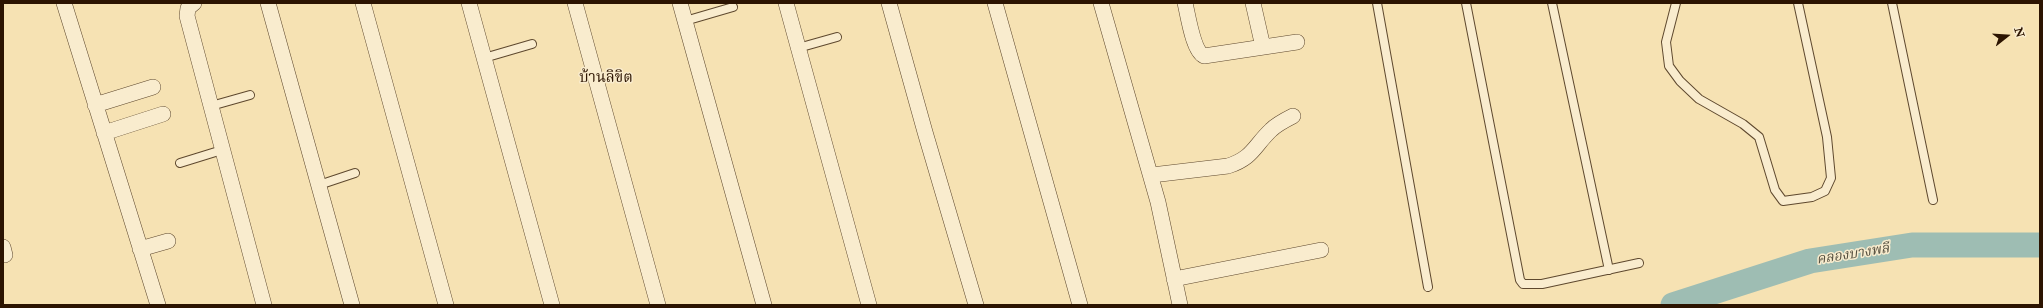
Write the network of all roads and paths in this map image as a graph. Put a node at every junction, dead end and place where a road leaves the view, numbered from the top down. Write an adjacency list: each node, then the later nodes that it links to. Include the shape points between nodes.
1 (64, 3): 30 (street)
2 (194, 3): 31 (street, via 188,8 186,16)
3 (268, 3): 39 (street)
4 (363, 3): 51 (street)
5 (470, 3): 27 (street)
6 (575, 3): 53 (street)
7 (680, 3): 21 (street)
8 (786, 3): 26 (street)
9 (889, 3): 56 (street, via 924,132)
10 (995, 3): 57 (street)
11 (1101, 3): 38 (street)
12 (1184, 3): 25 (street, via 1195,45 1204,56)
13 (1253, 3): 25 (street)
14 (1378, 3): 47 (lane)
15 (1466, 3): 45 (lane, via 1520,280 1523,284 1542,284)
16 (1552, 3): 45 (lane)
17 (1676, 3): 18 (lane, via 1666,42 1669,66 1699,99 1743,124 1759,137 1775,190 1783,201 1812,197 1825,191 1831,178 1827,137)
18 (1798, 3)
19 (1892, 3): 40 (lane)
20 (733, 7): 21 (lane)
21 (685, 21): 54 (street)
22 (837, 37): 26 (lane)
23 (1297, 42): 25 (street)
24 (532, 44): 27 (lane)
25 (1263, 47)
26 (798, 48): 55 (street)
27 (484, 58): 52 (street)
28 (153, 88): 30 (street)
29 (250, 95): 31 (lane)
30 (95, 104): 34 (street)
31 (211, 106): 35 (street)
32 (163, 114): 34 (street)
33 (1292, 116): 38 (street, via 1271,130 1247,158 1240,162 1228,166)
34 (104, 133): 42 (street)
35 (222, 150): 36 (lane); 49 (street)
36 (180, 163)
37 (355, 173): 39 (lane)
38 (1152, 176): 46 (street)
39 (319, 185): 50 (street)
40 (1933, 200)
41 (168, 241): 42 (street)
42 (140, 249): 48 (street)
43 (1321, 250): 46 (street)
44 (1639, 263): 45 (lane)
45 (1609, 270)
46 (1174, 279): 58 (street)
47 (1428, 287)
48 (158, 305)
49 (264, 305)
50 (352, 305)
51 (446, 305)
52 (552, 305)
53 (658, 305)
54 (764, 305)
55 (869, 305)
56 (976, 305)
57 (1080, 305)
58 (1180, 305)

